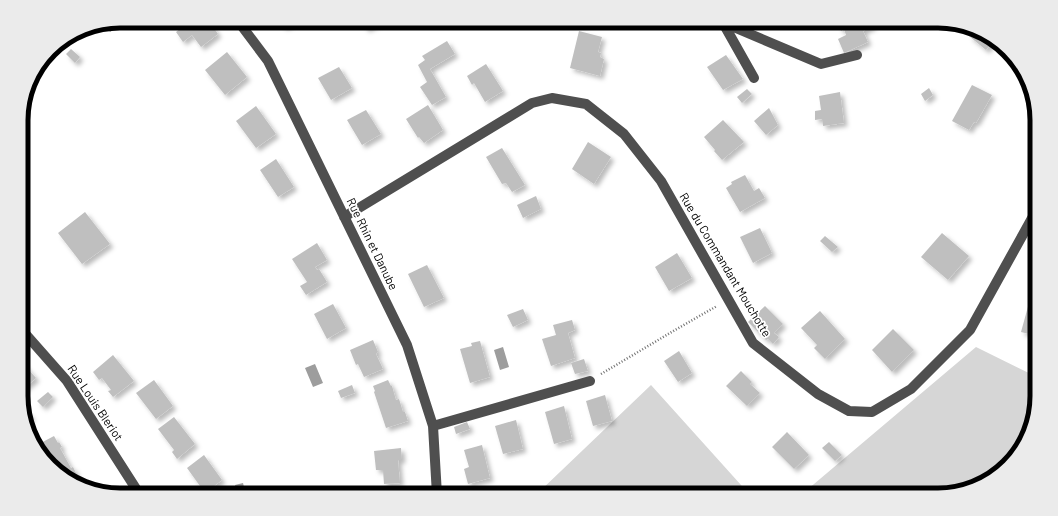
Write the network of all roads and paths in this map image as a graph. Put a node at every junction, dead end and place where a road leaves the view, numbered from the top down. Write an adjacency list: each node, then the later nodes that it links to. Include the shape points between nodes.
1 (243, 28): 6 (street, Rue Rhin et Danube, via 268,62)
2 (726, 28): 5 (street)
3 (737, 28): 4 (street, via 821,64)
4 (857, 55)
5 (754, 78)
6 (344, 217): 8 (street, Rue du Commandant Mouchotte, via 532,103 552,98 586,104 624,134 661,181); 11 (street, Rue Rhin et Danube, via 407,345)
7 (1030, 222): 8 (street, Rue du Commandant Mouchotte, via 970,330 911,389 872,412 849,411 812,390 753,343)
8 (729, 300): 10 (path)
9 (28, 337): 12 (street, Rue Louis Bleriot, via 67,381)
10 (590, 381): 11 (street)
11 (433, 426): 13 (street, Rue Rhin et Danube)
12 (136, 488)
13 (437, 488)

